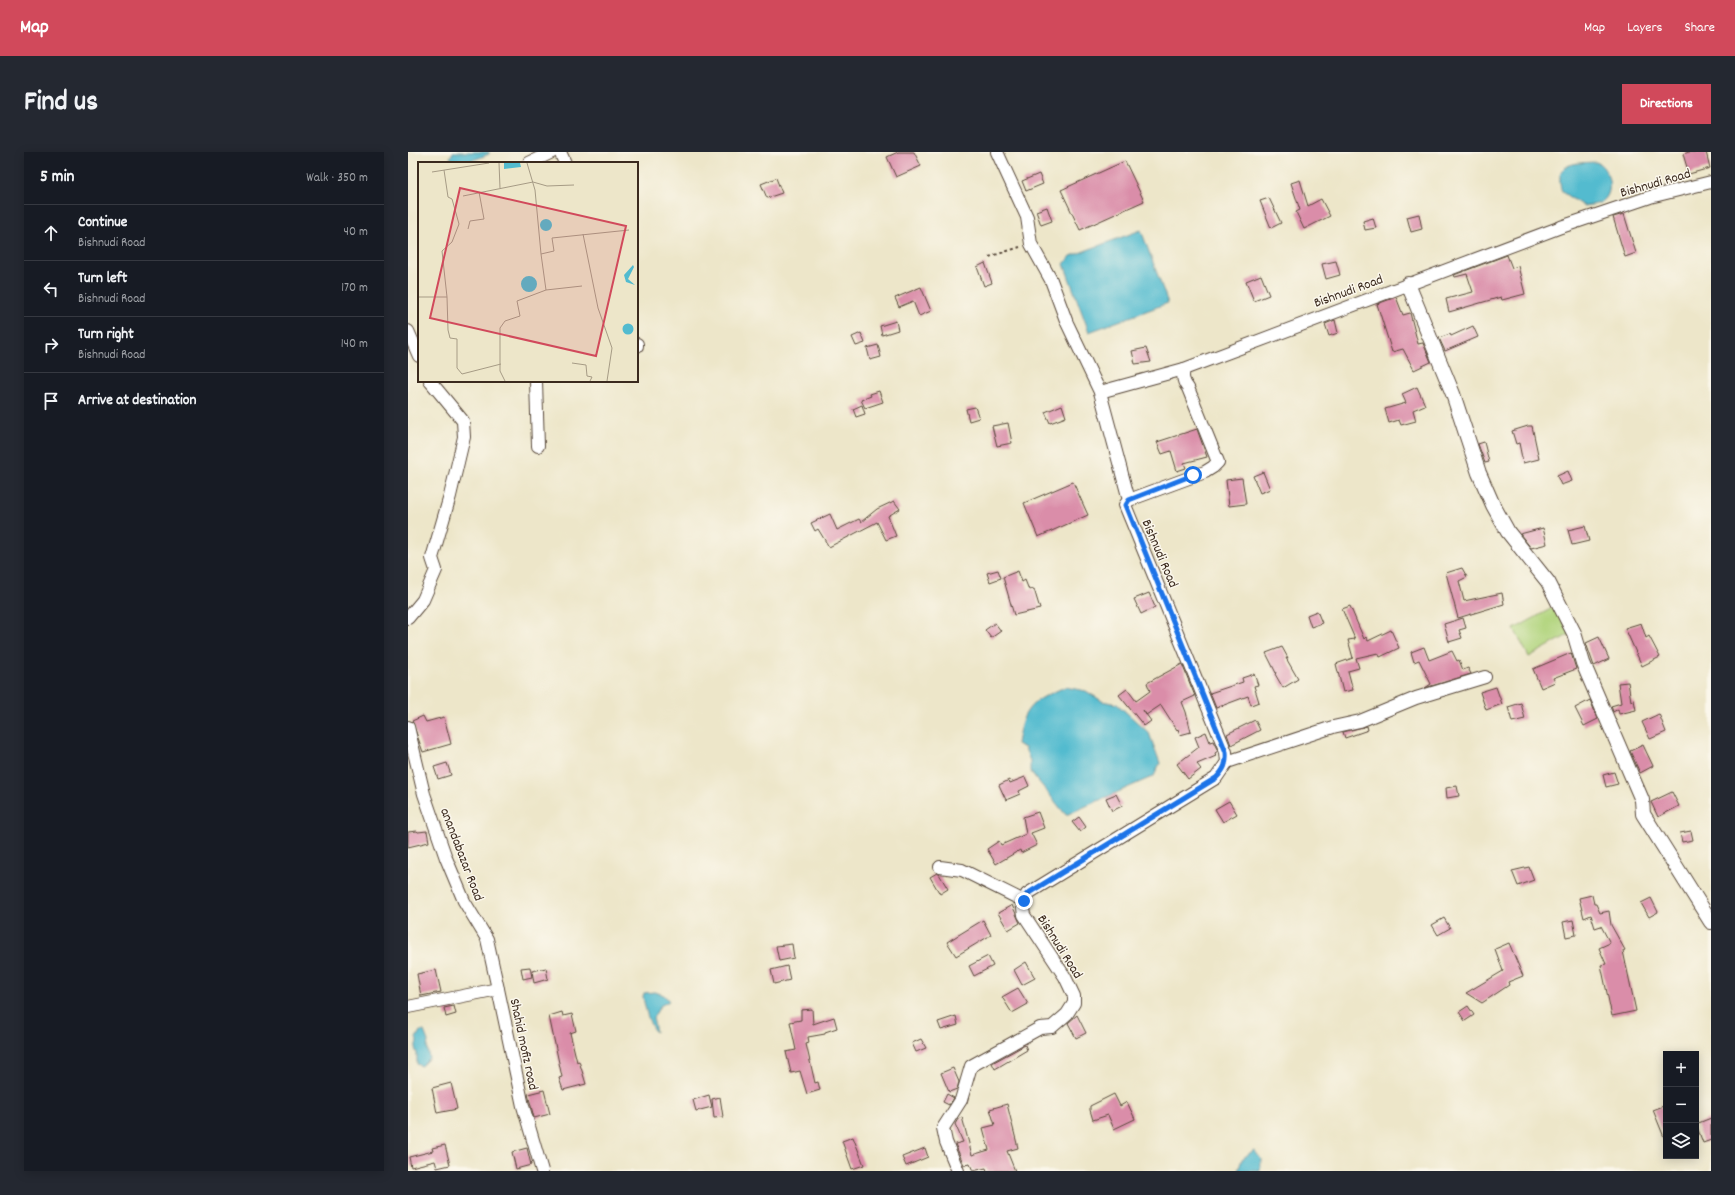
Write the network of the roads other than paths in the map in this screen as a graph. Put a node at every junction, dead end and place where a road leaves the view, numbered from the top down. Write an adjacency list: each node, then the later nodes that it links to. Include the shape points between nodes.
1 (552, 152): 4 (street)
2 (560, 152): 5 (street)
3 (997, 152): 13 (street, Bishnudi Road, via 1027,217 1030,244 1051,280 1067,323)
4 (531, 162)
5 (565, 162)
6 (1711, 182): 7 (street, Bishnudi Road, via 1642,200 1561,227)
7 (1408, 284): 10 (street, Bishnudi Road); 22 (street, via 1453,394 1479,473 1494,505 1508,532 1548,582 1574,633 1583,663 1642,800 1643,814)
8 (408, 331): 9 (street)
9 (418, 354)
10 (1184, 369): 13 (street, Bishnudi Road); 15 (street, via 1184,383 1218,462 1205,472)
11 (431, 382): 16 (street, via 463,421 464,437 432,558 436,570 423,600)
12 (536, 382): 14 (street)
13 (1100, 392): 15 (street, Bishnudi Road)
14 (538, 446)
15 (1129, 500): 19 (street, Bishnudi Road, via 1126,505 1128,513 1181,638 1226,752)
16 (408, 618)
17 (1485, 677): 19 (street, via 1416,698 1360,721 1333,727)
18 (408, 727): 23 (street, anandabazar Road, via 424,794 464,902 487,939)
19 (1227, 762): 21 (street, via 1216,778 1033,890 1027,894)
20 (940, 867): 21 (street, via 962,870)
21 (1024, 901): 26 (street, Bishnudi Road, via 1024,914 1065,977 1074,996 1074,1003 1067,1014 1052,1027 1040,1028 971,1066 961,1100 943,1128)
22 (1711, 922)
23 (498, 989): 24 (street, Shahid mofiz road); 25 (street, Shahid mofiz road, via 523,1106)
24 (408, 1007)
25 (542, 1171)
26 (958, 1171)

